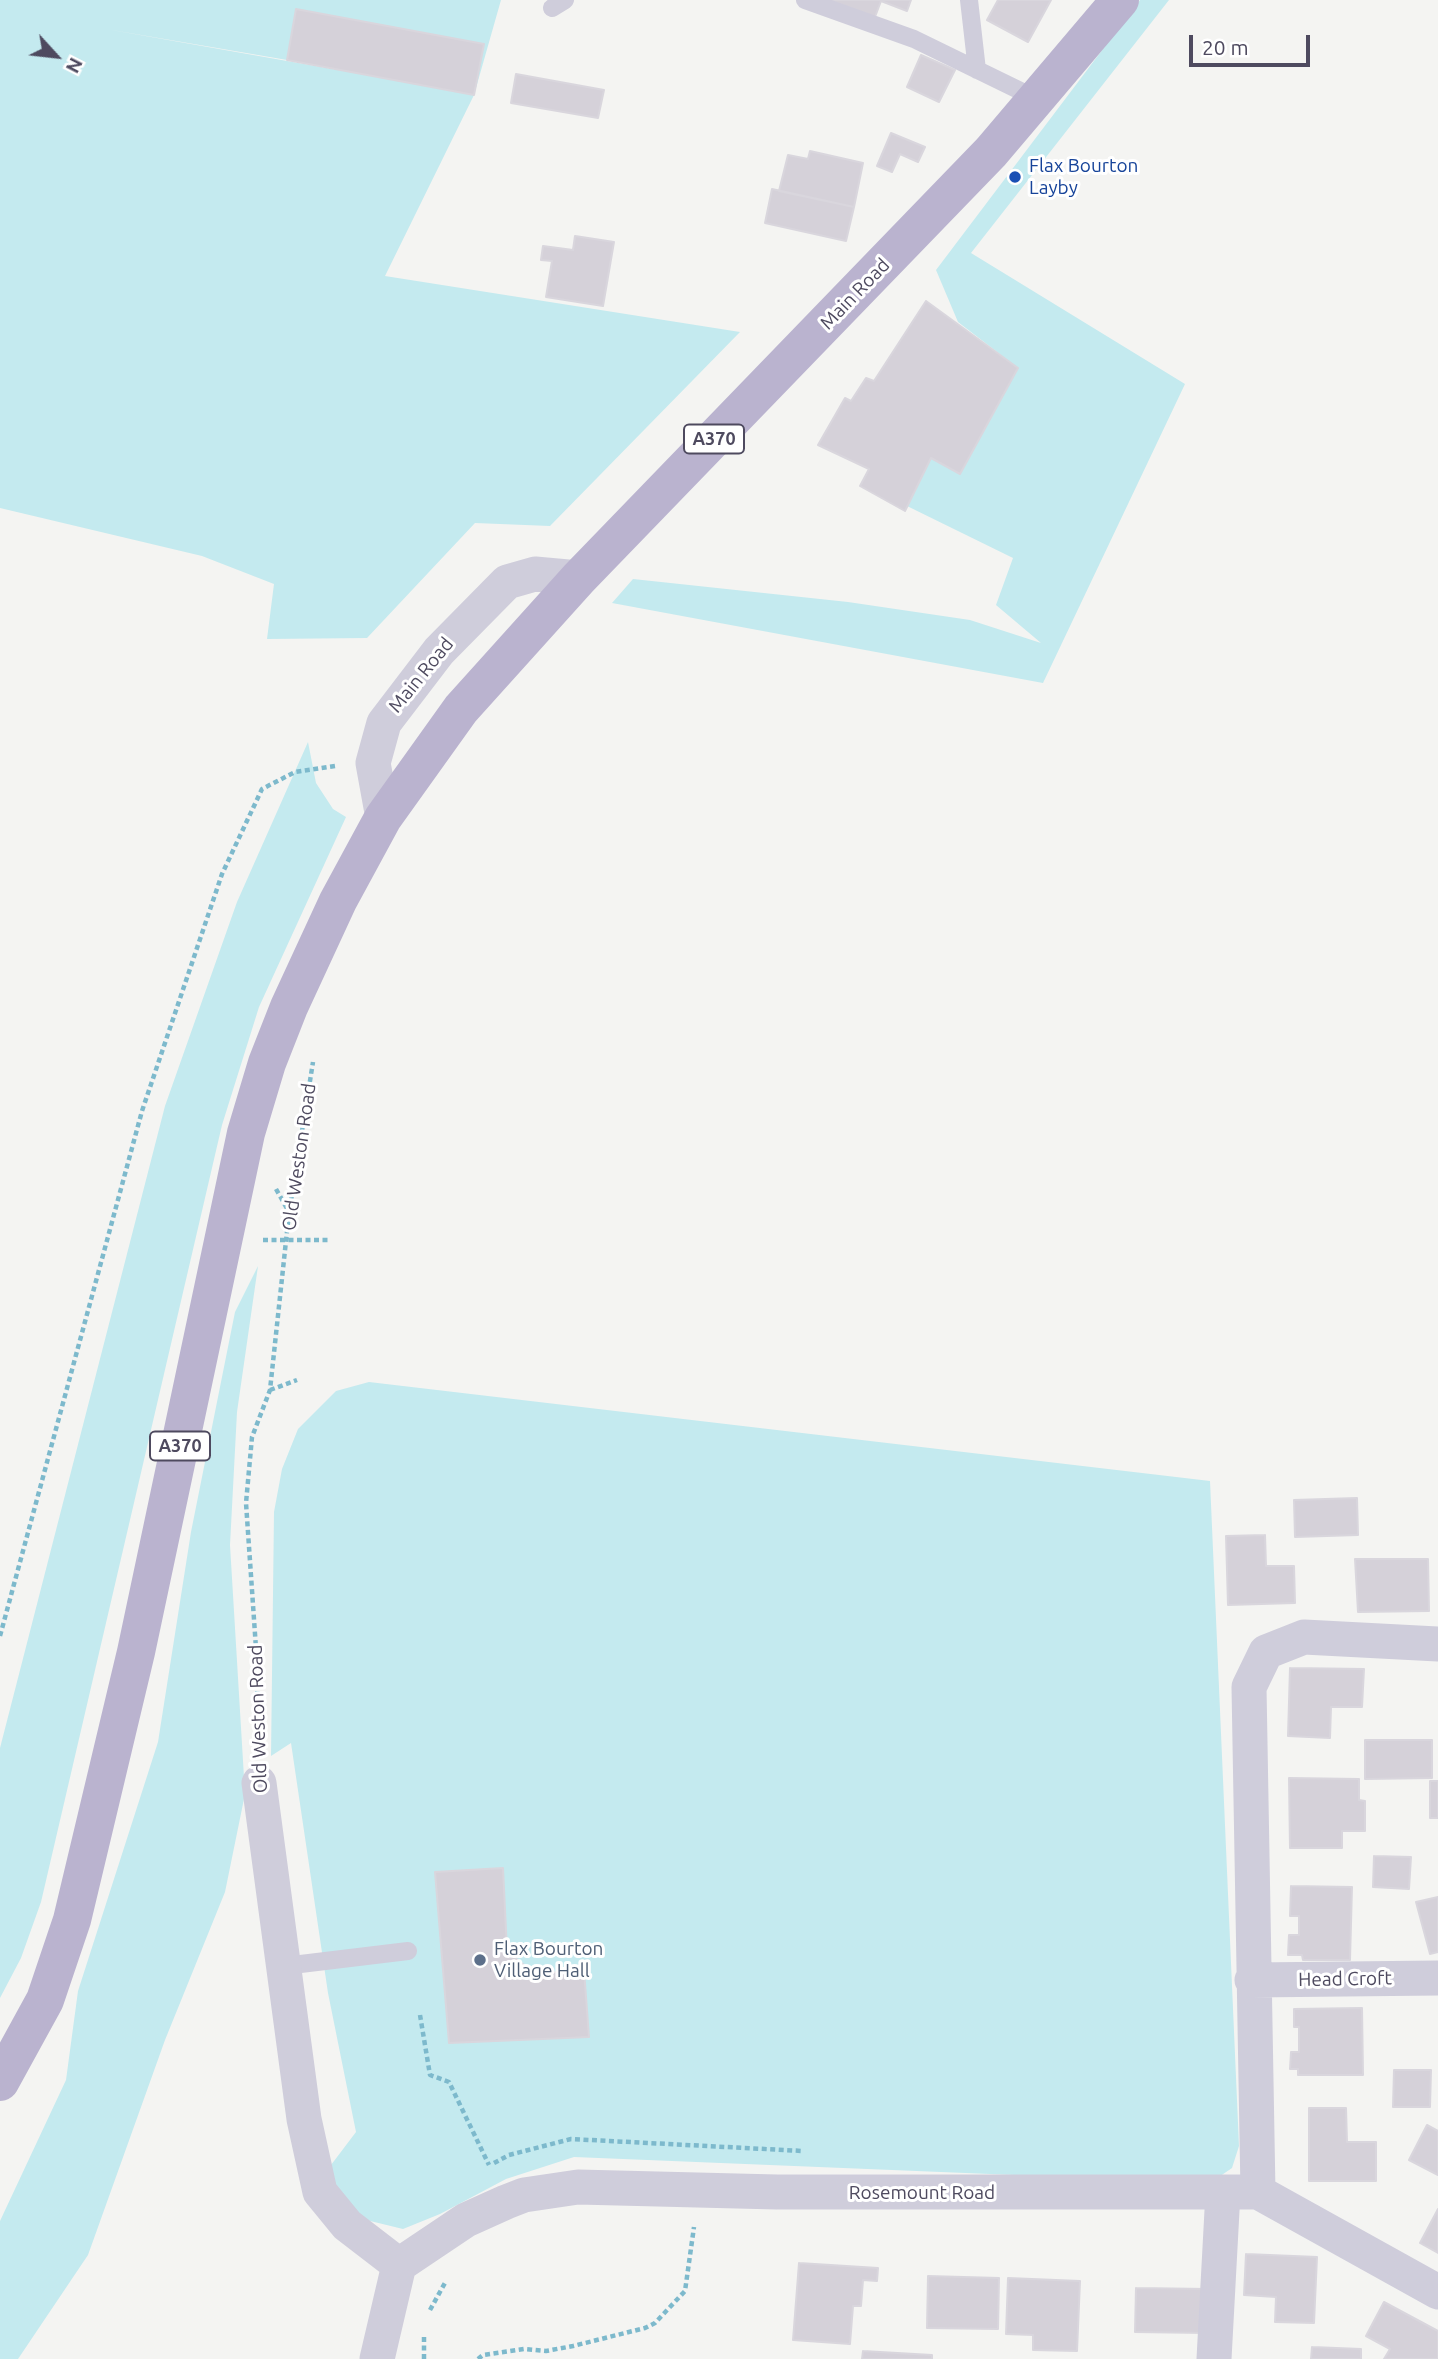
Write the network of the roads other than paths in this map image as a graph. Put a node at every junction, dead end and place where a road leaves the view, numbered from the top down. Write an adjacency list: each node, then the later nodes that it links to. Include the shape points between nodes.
1 (804, 0): 4 (lane, via 914,39)
2 (969, 0): 4 (lane)
3 (1120, 0): 5 (main road, Main Road / A370)
4 (977, 69): 5 (lane)
5 (1037, 99): 6 (main road, Main Road / A370, via 992,152)
6 (579, 578): 7 (main road, Main Road / A370, via 461,709); 7 (street, Main Road, via 535,574 506,582 470,616 405,693 384,723 373,763)
7 (383, 818): 14 (main road, Main Road / A370, via 338,901 267,1063 246,1133 136,1652 72,1920 45,2000)
8 (1438, 1644): 13 (street, via 1304,1637 1266,1652 1249,1687)
9 (259, 1783): 11 (street, Old Weston Road)
10 (408, 1951): 11 (lane)
11 (284, 1966): 18 (street, Old Weston Road, via 304,2119 320,2192 347,2225)
12 (1438, 1978): 13 (street, Head Croft)
13 (1252, 1980): 17 (street)
14 (6, 2072): 15 (main road)
15 (0, 2101)
16 (1223, 2192): 17 (street, Rosemount Road); 18 (street, Rosemount Road, via 699,2192 578,2187 524,2195 466,2220); 21 (street)
17 (1258, 2192): 19 (street, Rosemount Road)
18 (399, 2265): 20 (street)
19 (1438, 2292)
20 (377, 2359)
21 (1213, 2359)

